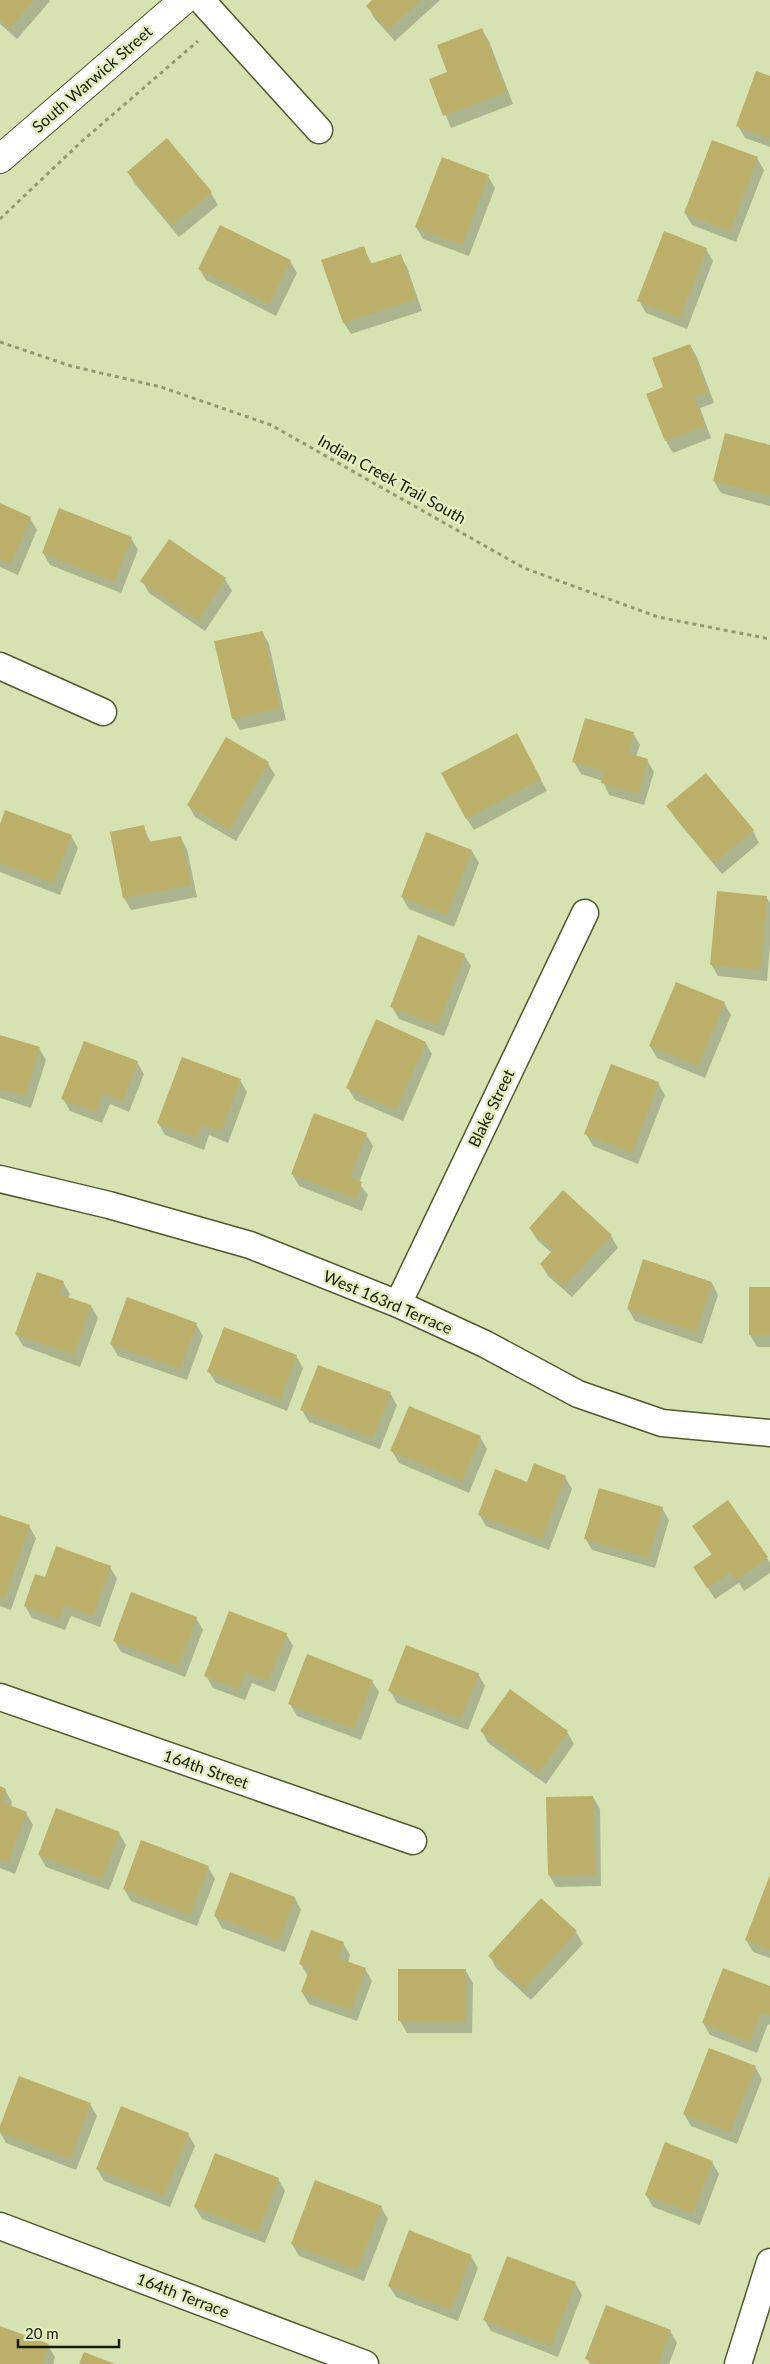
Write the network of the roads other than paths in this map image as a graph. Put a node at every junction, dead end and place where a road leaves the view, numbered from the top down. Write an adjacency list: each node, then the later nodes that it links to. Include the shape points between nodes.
1 (184, 0): 4 (street, South Warwick Street)
2 (201, 0): 3 (street)
3 (319, 130)
4 (1, 156)
5 (0, 666): 6 (street)
6 (103, 712)
7 (585, 913): 9 (street, Blake Street)
8 (0, 1179): 9 (street, West 163rd Terrace, via 109,1205 250,1245)
9 (398, 1304): 10 (street, West 163rd Terrace, via 485,1344 578,1394 662,1423)
10 (770, 1432)
11 (0, 1697): 12 (street, 164th Street)
12 (413, 1841)
13 (0, 2226): 15 (street, 164th Terrace)
14 (770, 2262): 16 (street)
15 (365, 2364)
16 (738, 2364)

